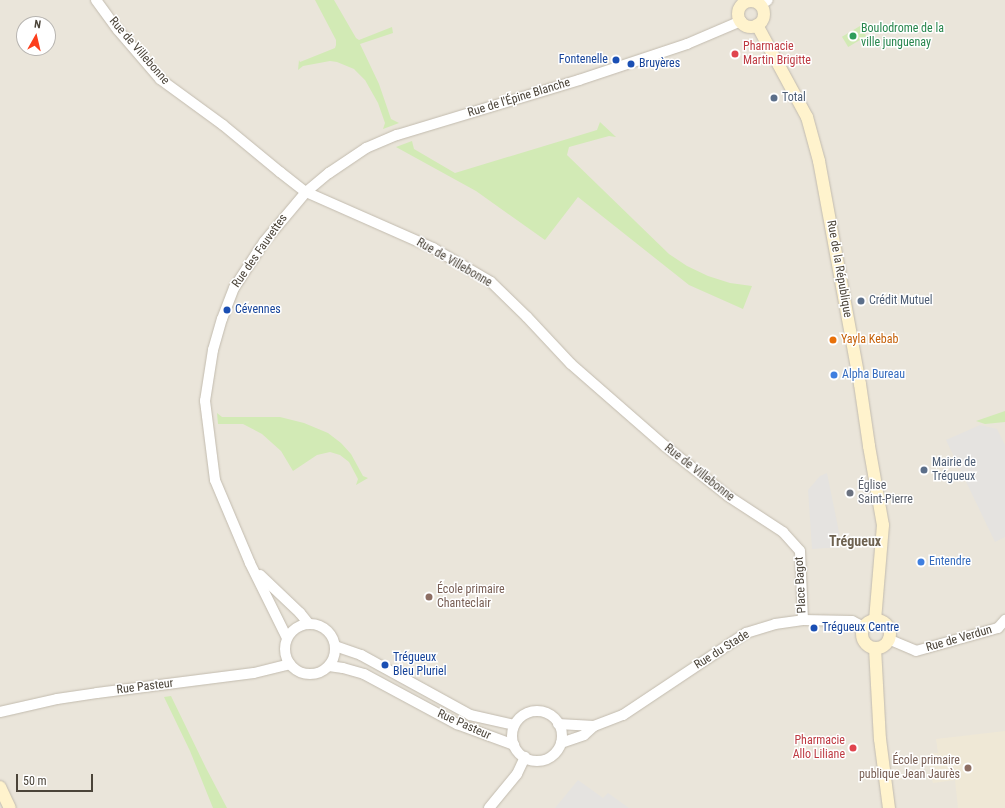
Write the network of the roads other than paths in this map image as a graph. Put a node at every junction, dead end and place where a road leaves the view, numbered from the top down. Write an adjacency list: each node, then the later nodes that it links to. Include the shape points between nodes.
1 (96, 0): 6 (street, Rue de Villebonne, via 160,79)
2 (745, 1): 3 (main road); 4 (main road, via 738,13)
3 (764, 2): 5 (main road, via 764,16)
4 (741, 21): 5 (main road, via 746,26); 6 (street, Rue de l'Épine Blanche, via 687,44 587,78 397,135 366,148)
5 (757, 26): 11 (main road, Rue de la République, via 807,117 819,160 883,525)
6 (306, 192): 7 (street, Rue de Villebonne, via 433,248 491,282 571,364 664,446 728,496); 8 (street, Rue des Fauvettes, via 264,242 234,288 213,350 205,401 215,480)
7 (783, 532): 9 (street, Place Bagot, via 800,551)
8 (254, 569): 12 (street, Rue des Fauvettes); 14 (street, Rue des Fauvettes)
9 (803, 620): 13 (street, Rue du Stade, via 852,621); 23 (street, Rue du Stade, via 775,624 746,633 623,716)
10 (1005, 620): 15 (street, Rue de Verdun, via 998,628 916,651)
11 (875, 621): 13 (main road); 15 (main road, via 887,627)
12 (309, 624): 14 (street, via 296,628); 16 (street, via 323,628 333,639)
13 (864, 627): 17 (main road, via 863,640)
14 (287, 638): 18 (street, via 285,652)
15 (888, 639): 17 (main road, via 883,646)
16 (335, 646): 19 (street, via 333,660); 22 (street, Rue Pasteur, via 362,655 470,715)
17 (875, 648): 30 (main road, via 880,739)
18 (290, 664): 19 (street, via 295,669 309,674 316,674); 20 (street, Rue Pasteur, via 254,673 57,700)
19 (328, 666): 25 (street, Rue Pasteur, via 364,674 456,724)
20 (0, 712)
21 (558, 724): 22 (street, via 548,714 533,711 519,718); 23 (street); 24 (street, via 561,730)
22 (514, 725): 25 (street)
23 (594, 726): 24 (street, via 584,735)
24 (561, 743): 26 (street, via 548,758 532,760)
25 (514, 745): 26 (street)
26 (525, 757): 29 (street, via 517,774)
27 (0, 787): 28 (main road)
28 (10, 808)
29 (489, 808)
30 (889, 808)

